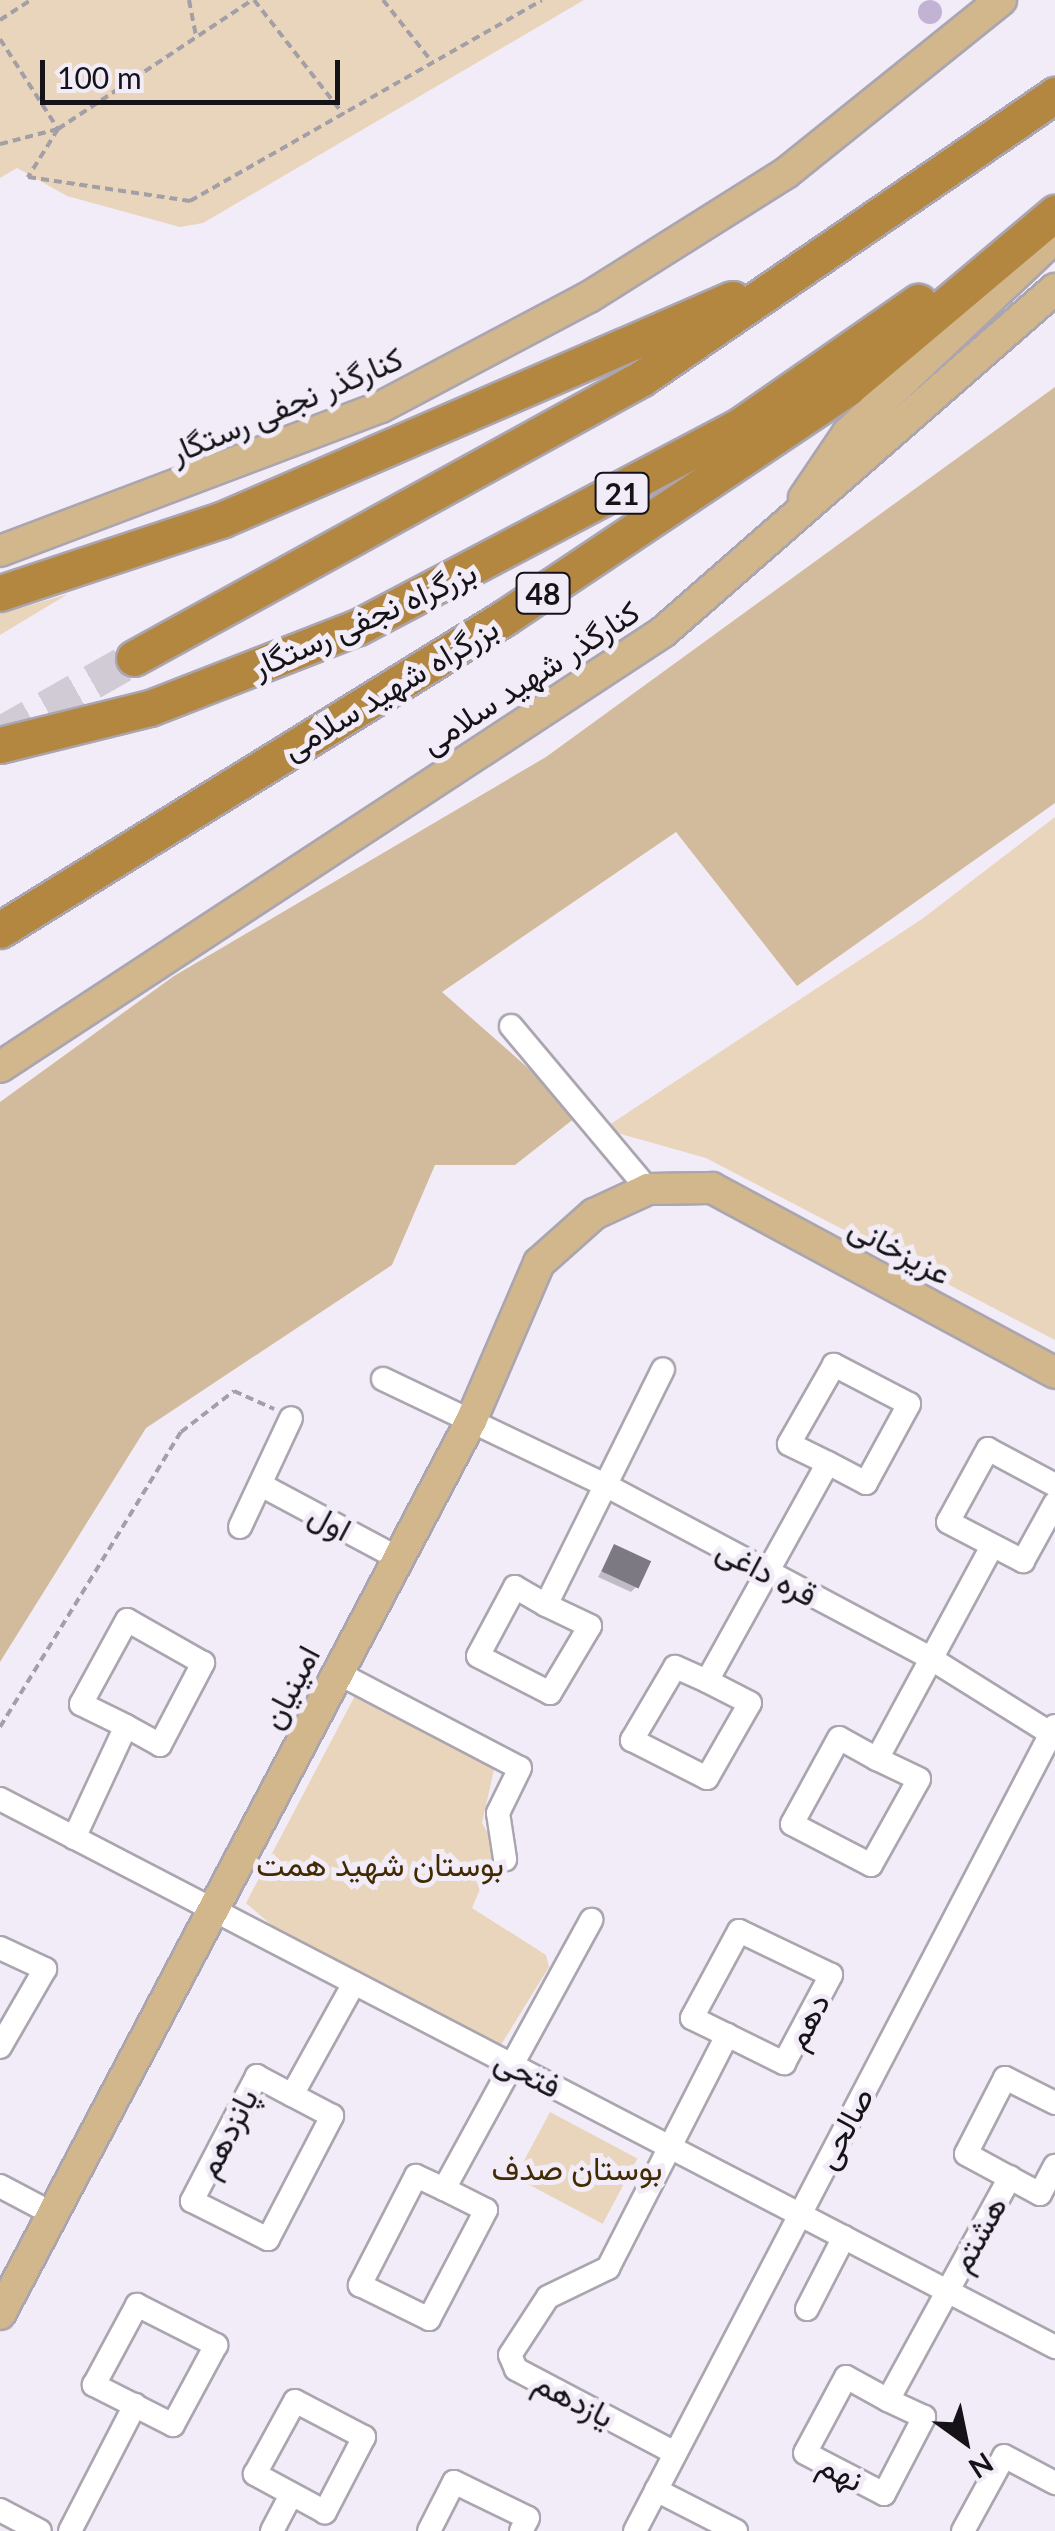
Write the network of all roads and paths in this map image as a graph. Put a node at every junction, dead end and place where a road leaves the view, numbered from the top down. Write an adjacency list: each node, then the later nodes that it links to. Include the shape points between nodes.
1 (31, 0): 8 (path)
2 (189, 0): 10 (path)
3 (253, 0): 10 (path); 14 (path)
4 (384, 0): 12 (path)
5 (542, 0): 12 (path)
6 (970, 0): 9 (street)
7 (1001, 0): 9 (main road, کنارگذر نجفی رستگار)
8 (0, 20)
9 (957, 35): 22 (main road, کنارگذر نجفی رستگار, via 786,174 589,297 382,407)
10 (196, 37): 15 (path)
11 (0, 39): 15 (path)
12 (433, 64): 14 (path)
13 (1055, 96): 19 (highway)
14 (344, 114): 15 (path, via 190,202 28,177)
15 (58, 129): 16 (path)
16 (0, 144)
17 (1055, 210): 25 (highway, بزرگراه نجفی رستگار / 21, via 741,425 539,539 358,627 150,708); 26 (highway, بزرگراه شهید سلامی / 48, via 848,388 504,618)
18 (1055, 237): 21 (main road, via 848,432)
19 (820, 261): 23 (highway, via 342,471); 24 (highway, via 642,378)
20 (1055, 289): 21 (main road, کنارگذر شهید سلامی)
21 (780, 534): 28 (main road, کنارگذر شهید سلامی, via 663,632)
22 (0, 551)
23 (0, 593)
24 (134, 658)
25 (0, 745)
26 (0, 930)
27 (511, 1026): 30 (street)
28 (0, 1068)
29 (712, 1188): 30 (main road, امینیان); 32 (main road, عزیزخانی)
30 (648, 1190): 35 (main road, امینیان, via 594,1214 539,1263)
31 (663, 1369): 39 (street)
32 (1055, 1374)
33 (383, 1378): 35 (street, قره داغی)
34 (291, 1418): 38 (street); 50 (path, via 234,1391 181,1432)
35 (471, 1421): 39 (street, قره داغی); 43 (main road, امینیان)
36 (828, 1462): 36 (street, via 789,1444 834,1365 909,1404 866,1483); 44 (street)
37 (1055, 1484): 42 (street, via 988,1449 948,1522)
38 (261, 1486): 41 (street); 43 (street, اول)
39 (608, 1487): 44 (street, قره داغی); 45 (street)
40 (1055, 1503): 42 (street, via 1023,1561)
41 (240, 1526)
42 (992, 1546): 46 (street)
43 (398, 1558): 47 (main road, امینیان)
44 (767, 1572): 46 (street, قره داغی); 48 (street)
45 (546, 1605): 45 (street, via 590,1626 550,1693 478,1656 514,1587)
46 (930, 1658): 51 (street, قره داغی); 52 (street)
47 (338, 1673): 55 (street, via 520,1768 498,1812); 56 (main road, امینیان)
48 (707, 1681): 48 (street, via 750,1703 708,1778 632,1740 674,1667)
49 (126, 1726): 49 (street, via 160,1745 203,1663 127,1620 81,1704); 54 (street)
50 (0, 1727)
51 (1054, 1732): 71 (street, صالحی)
52 (877, 1759): 52 (street, via 920,1779 871,1865 792,1824 839,1738)
53 (0, 1800): 54 (street, فتحی)
54 (74, 1838): 56 (street, فتحی)
55 (505, 1860)
56 (212, 1910): 59 (street, فتحی); 70 (main road, امینیان)
57 (591, 1920): 62 (street)
58 (0, 1948): 61 (street, via 45,1970)
59 (354, 1983): 62 (street, فتحی); 63 (street, پانزدهم)
60 (727, 2035): 60 (street, دهم, via 784,2063 831,1975 739,1931 692,2018); 65 (street)
61 (0, 2047)
62 (513, 2066): 65 (street, فتحی); 69 (street)
63 (292, 2096): 63 (street, پانزدهم, via 332,2116 268,2239 192,2201 257,2076)
64 (1055, 2103): 67 (street, هشتم, via 1006,2078 966,2154)
65 (666, 2146): 71 (street, فتحی); 79 (street, یازدهم, via 608,2268 548,2297 510,2363)
66 (1055, 2166): 67 (street, هشتم, via 1040,2194)
67 (1010, 2177): 73 (street, هشتم)
68 (0, 2186): 70 (street)
69 (444, 2189): 69 (street, via 486,2210 430,2319 360,2285 416,2176)
70 (53, 2214): 75 (main road, امینیان)
71 (799, 2214): 72 (street, فتحی); 79 (street, صالحی)
72 (844, 2237): 73 (street, فتحی); 74 (street)
73 (947, 2291): 76 (street, فتحی); 77 (street)
74 (807, 2309)
75 (0, 2314)
76 (1055, 2347)
77 (888, 2400): 77 (street, نهم, via 924,2417 884,2494 805,2453 846,2376)
78 (134, 2405): 78 (street, via 94,2385 138,2305 216,2345 174,2425); 85 (street)
79 (675, 2453): 81 (street, صالحی)
80 (1052, 2475): 91 (street, via 1004,2456)
81 (656, 2490): 89 (street, صالحی); 90 (street)
82 (291, 2495): 82 (street, via 255,2474 294,2402 364,2437 325,2512); 86 (street)
83 (0, 2510): 84 (street)
84 (40, 2531)
85 (70, 2531)
86 (272, 2531)
87 (430, 2531): 88 (street, via 454,2482 528,2518)
88 (522, 2531)
89 (636, 2531)
90 (736, 2531)
91 (963, 2531)

